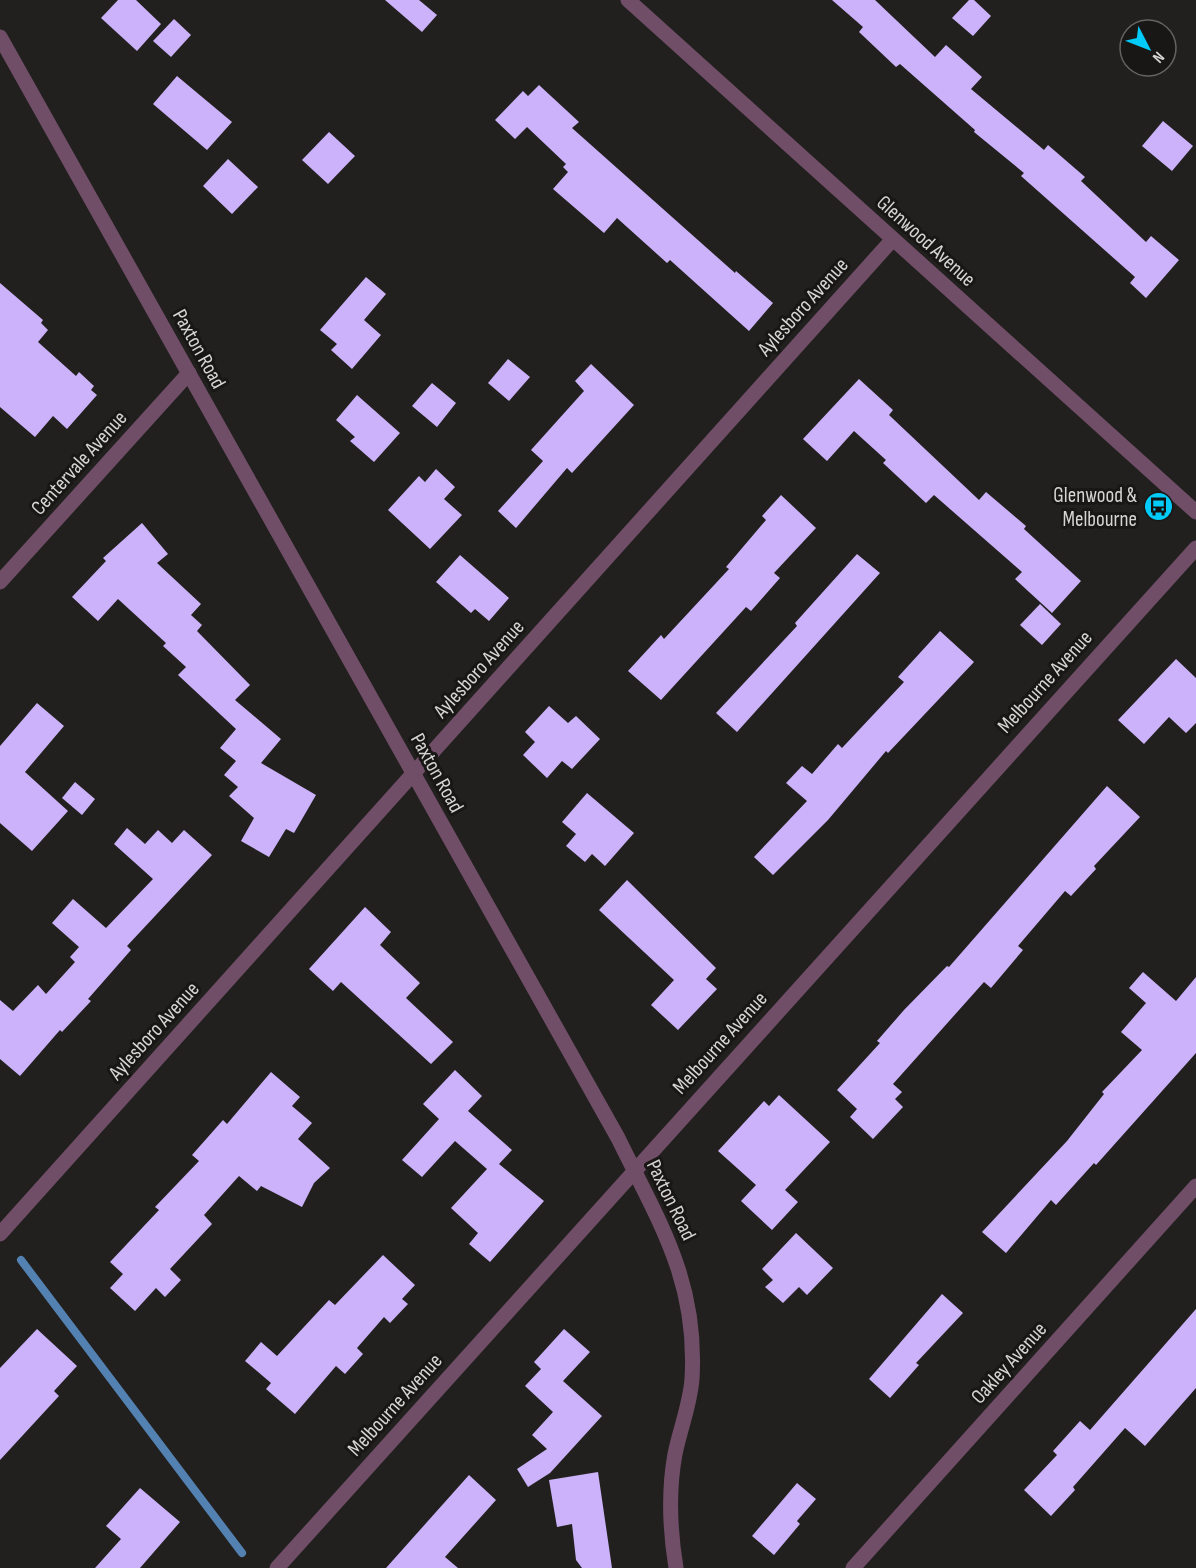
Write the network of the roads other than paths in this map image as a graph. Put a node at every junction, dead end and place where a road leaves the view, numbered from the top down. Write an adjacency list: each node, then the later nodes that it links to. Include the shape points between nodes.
1 (628, 0): 3 (street, Glenwood Avenue)
2 (0, 37): 4 (street, Paxton Road)
3 (892, 239): 5 (street, Glenwood Avenue); 8 (street, Aylesboro Avenue)
4 (189, 373): 7 (street, Centervale Avenue); 8 (street, Paxton Road)
5 (1196, 512)
6 (1196, 548): 9 (street, Melbourne Avenue)
7 (0, 582)
8 (413, 773): 9 (street, Paxton Road); 11 (street, Aylesboro Avenue)
9 (634, 1170): 12 (street, Melbourne Avenue); 13 (street, Paxton Road, via 668,1236 685,1286 691,1319 692,1382 670,1493)
10 (1196, 1186): 14 (street, Oakley Avenue)
11 (0, 1234)
12 (277, 1568)
13 (676, 1568)
14 (853, 1568)

